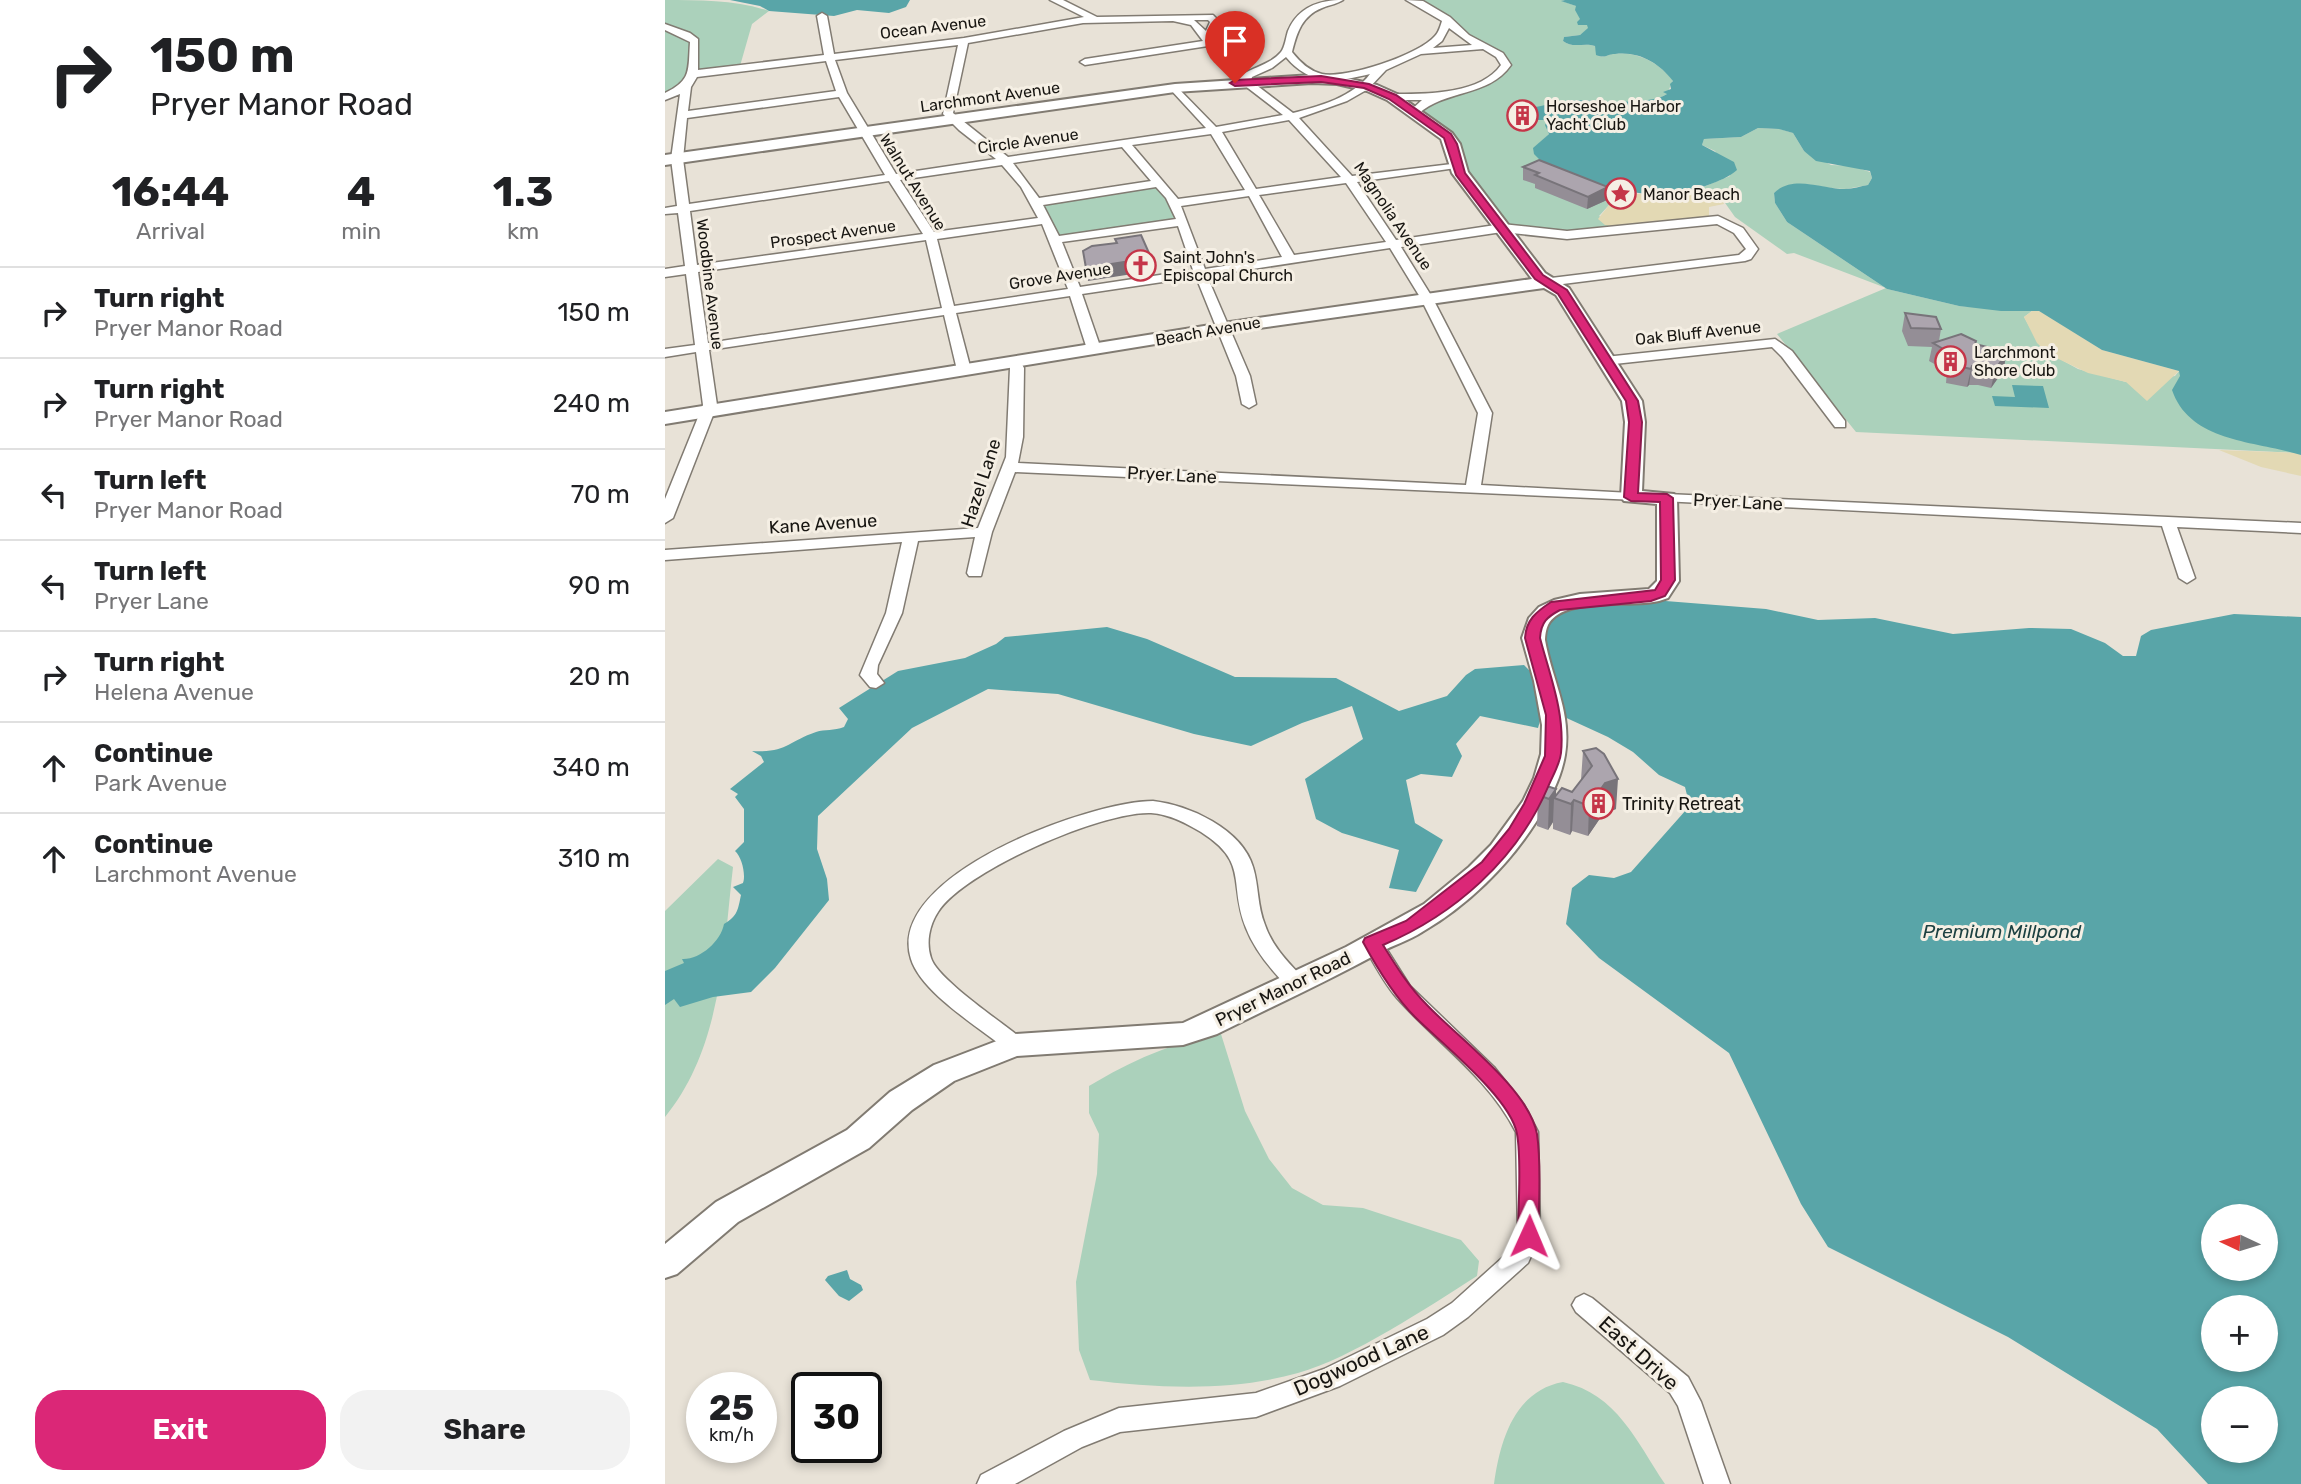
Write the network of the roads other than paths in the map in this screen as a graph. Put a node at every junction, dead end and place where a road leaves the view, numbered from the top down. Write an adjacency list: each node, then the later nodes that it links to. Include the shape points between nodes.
1 (1055, 0): 5 (street)
2 (1338, 0): 13 (street, via 1303,14 1294,24)
3 (1411, 0): 7 (street)
4 (822, 16): 14 (street, Walnut Avenue)
5 (1094, 19): 6 (street, Ocean Avenue); 9 (street, Ocean Avenue)
6 (1177, 19): 10 (street, Magnolia Avenue, via 1194,23); 10 (street, Ocean Avenue, via 1213,18)
7 (1447, 19): 11 (street); 12 (street, Circle Avenue, via 1443,32)
8 (665, 27): 17 (street, Woodbine Avenue, via 695,41)
9 (964, 41): 14 (street, Ocean Avenue); 31 (street, via 949,114)
10 (1208, 41): 15 (street); 19 (street, Magnolia Avenue)
11 (1481, 47): 12 (street, Circle Avenue); 26 (street, via 1505,60 1499,76)
12 (1423, 51): 16 (street, Circle Avenue)
13 (1287, 52): 18 (street, via 1303,72); 19 (street, via 1247,75)
14 (829, 56): 17 (street, Ocean Avenue); 23 (street, Walnut Avenue)
15 (1085, 62)
16 (1381, 69): 18 (street, Circle Avenue); 20 (street, Circle Avenue)
17 (693, 74): 21 (street, Woodbine Avenue)
18 (1321, 79): 19 (street, Larchmont Avenue); 20 (street, Larchmont Avenue)
19 (1246, 82): 22 (street, Larchmont Avenue); 30 (street, Magnolia Avenue)
20 (1366, 86): 25 (street, Larchmont Avenue); 30 (street, Circle Avenue, via 1324,108)
21 (686, 87): 24 (street); 29 (street, Woodbine Avenue)
22 (1175, 88): 31 (street, Larchmont Avenue); 32 (street)
23 (842, 93): 29 (street); 33 (street, Walnut Avenue)
24 (665, 97)
25 (1392, 97): 26 (street); 28 (street, Larchmont Avenue)
26 (1430, 97): 28 (street)
27 (665, 105): 29 (street)
28 (1414, 112): 37 (street, Larchmont Avenue, via 1447,136)
29 (683, 113): 35 (street, Woodbine Avenue)
30 (1292, 117): 32 (street, Circle Avenue); 39 (street, Magnolia Avenue)
31 (953, 120): 33 (street, Larchmont Avenue); 36 (street)
32 (1215, 130): 34 (street, Circle Avenue); 41 (street)
33 (863, 132): 35 (street, Larchmont Avenue); 38 (street, Walnut Avenue)
34 (1124, 143): 36 (street, Circle Avenue); 40 (street)
35 (671, 159): 44 (street, Woodbine Avenue)
36 (1005, 160): 38 (street, Circle Avenue); 42 (street)
37 (1456, 165): 39 (street); 48 (street, Larchmont Avenue)
38 (891, 177): 44 (street, Circle Avenue); 49 (street, Walnut Avenue)
39 (1349, 179): 41 (street); 51 (street, Magnolia Avenue)
40 (1158, 183): 42 (street); 43 (street)
41 (1254, 192): 43 (street); 53 (street)
42 (1037, 202): 46 (street)
43 (1174, 203): 47 (street)
44 (683, 208): 45 (street, Circle Avenue); 54 (street, Woodbine Avenue)
45 (665, 211)
46 (1047, 220): 49 (street, Prospect Avenue); 50 (street)
47 (1183, 222): 50 (street); 56 (street)
48 (1502, 228): 51 (street, Grove Avenue); 52 (street, Grove Avenue, via 1567,235 1718,220 1732,225 1748,240); 57 (street, Larchmont Avenue)
49 (931, 237): 54 (street, Prospect Avenue); 60 (street, Walnut Avenue)
50 (1054, 240): 58 (street)
51 (1393, 244): 53 (street, Grove Avenue); 59 (street, Magnolia Avenue)
52 (1751, 252): 57 (street, Beach Avenue, via 1741,258)
53 (1290, 260): 56 (street, Grove Avenue)
54 (691, 270): 55 (street, Prospect Avenue); 62 (street, Woodbine Avenue)
55 (665, 273)
56 (1200, 273): 58 (street, Grove Avenue); 61 (street)
57 (1547, 282): 59 (street, Beach Avenue); 65 (street, Larchmont Avenue, via 1563,292)
58 (1075, 292): 60 (street, Grove Avenue); 63 (street)
59 (1426, 297): 61 (street, Beach Avenue); 73 (street, Magnolia Avenue, via 1485,413)
60 (950, 310): 62 (street, Grove Avenue); 67 (street, Walnut Avenue)
61 (1223, 328): 63 (street, Beach Avenue); 68 (street)
62 (700, 348): 64 (street, Grove Avenue); 69 (street, Woodbine Avenue, via 710,405)
63 (1094, 349): 66 (street, Beach Avenue)
64 (665, 353)
65 (1605, 361): 71 (street, Oak Bluff Avenue, via 1775,343); 74 (street, Larchmont Avenue, via 1632,401)
66 (1014, 362): 67 (street, Beach Avenue); 72 (street, Hazel Lane, via 1016,438)
67 (964, 370): 69 (street, Beach Avenue)
68 (1249, 404)
69 (706, 411): 70 (street, Beach Avenue); 76 (street, Woodbine Avenue)
70 (665, 418)
71 (1840, 424)
72 (1008, 467): 73 (street, Pryer Lane); 79 (street, Hazel Lane)
73 (1473, 489): 74 (street, Pryer Lane)
74 (1631, 497): 75 (street, Pryer Lane)
75 (1667, 498): 77 (street, Pryer Lane); 85 (street, Pryer Manor Road, via 1665,588 1651,596 1556,606 1533,626 1553,715 1553,756 1515,834 1488,866 1435,909 1412,926)
76 (665, 518)
77 (2168, 522): 78 (street, Pryer Lane); 83 (street)
78 (2301, 528)
79 (984, 532): 80 (street, Kane Avenue); 82 (street, Hazel Lane)
80 (911, 537): 81 (street, Kane Avenue); 84 (street, via 894,613 870,665 868,675)
81 (665, 555)
82 (975, 573)
83 (2187, 578)
84 (876, 683)
85 (1372, 942): 86 (street, Pryer Manor Road); 90 (street, Dogwood Lane, via 1403,991 1487,1073 1527,1132 1529,1236 1520,1256 1435,1327 1331,1378 1256,1405 1119,1420)
86 (1296, 983): 87 (street, Pryer Manor Road, via 1182,1034); 87 (street, via 1277,964 1259,933 1243,858 1231,844 1207,827 1167,810 1127,811 1017,846 959,880 923,919 918,945 932,976)
87 (1015, 1045): 88 (street, Pryer Manor Road, via 944,1073 901,1101 858,1139 727,1212)
88 (665, 1264)
89 (1584, 1305): 91 (street, East Drive, via 1679,1385)
90 (990, 1484)
91 (1717, 1484)

